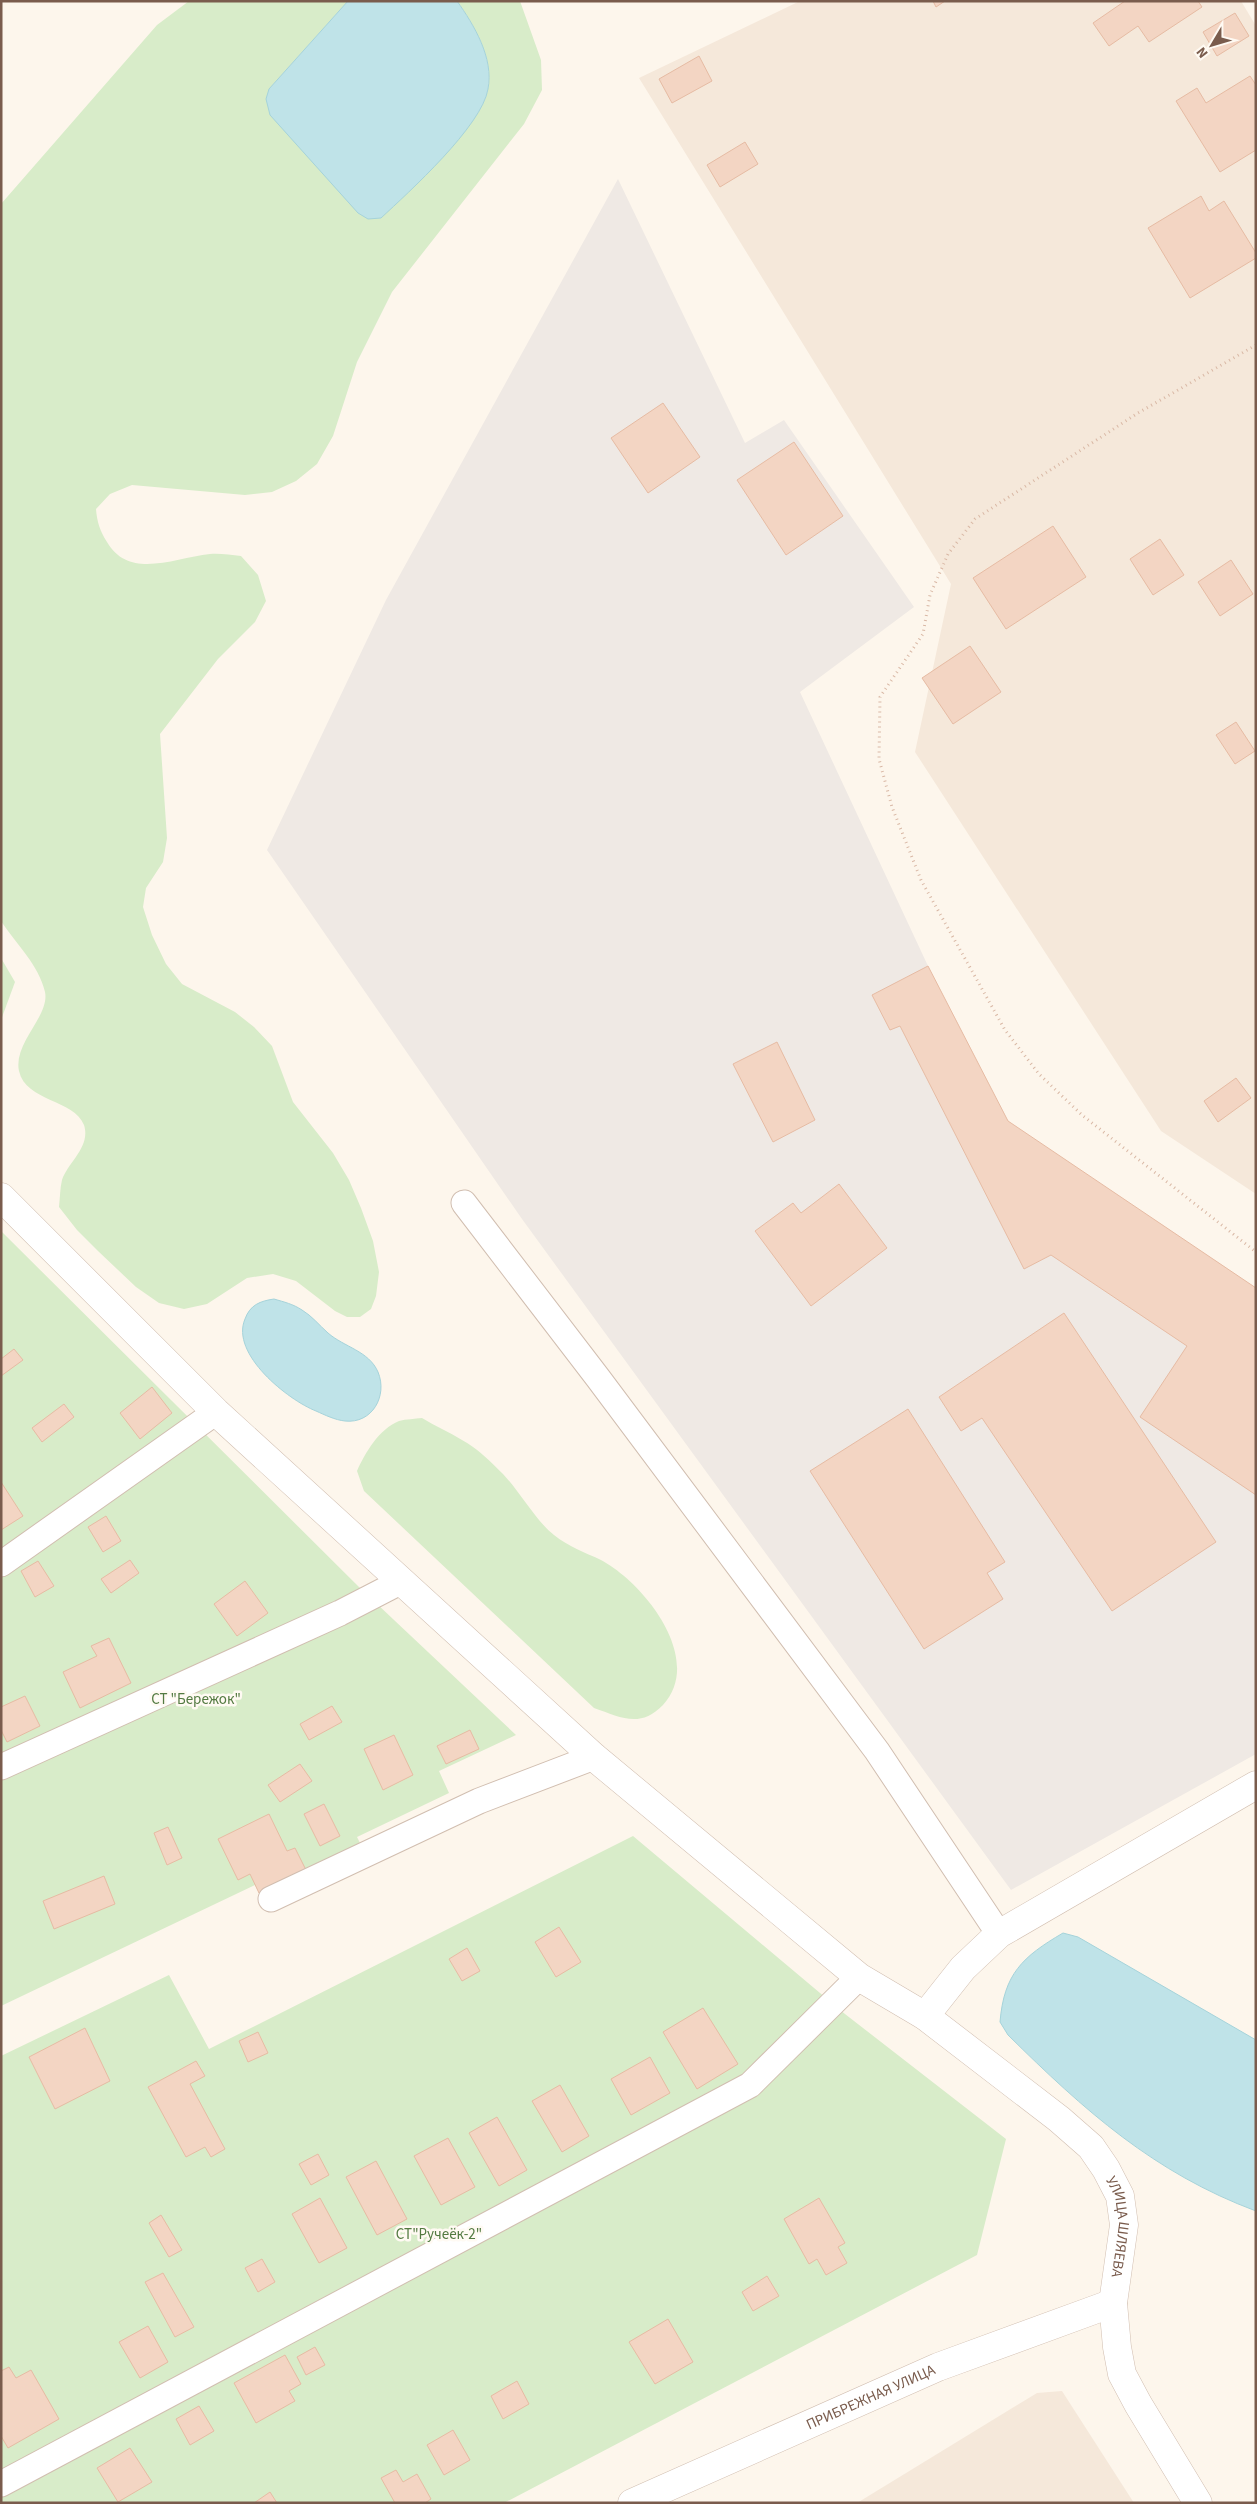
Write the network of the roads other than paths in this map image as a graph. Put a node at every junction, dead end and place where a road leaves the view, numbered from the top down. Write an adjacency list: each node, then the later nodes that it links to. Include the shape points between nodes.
1 (1, 1197): 3 (street, УЛИЦА ШЛЯЕВА)
2 (464, 1203): 10 (lane, via 877,1751)
3 (216, 1412): 4 (lane); 5 (street, УЛИЦА ШЛЯЕВА)
4 (1, 1564)
5 (402, 1581): 6 (street, УЛИЦА ШЛЯЕВА); 7 (lane, via 340,1613)
6 (594, 1757): 9 (lane, via 479,1801); 11 (street, УЛИЦА ШЛЯЕВА)
7 (1, 1767)
8 (1256, 1785): 10 (street)
9 (271, 1899)
10 (999, 1934): 12 (street, via 963,1968)
11 (859, 1976): 12 (street, УЛИЦА ШЛЯЕВА); 14 (lane, via 750,2085)
12 (925, 2016): 13 (street, УЛИЦА ШЛЯЕВА, via 1059,2119 1091,2148 1106,2169 1120,2196 1124,2224)
13 (1114, 2303): 15 (street, ПРИБРЕЖНАЯ УЛИЦА, via 938,2366); 16 (street, УЛИЦА ШЛЯЕВА, via 1122,2374)
14 (1, 2484)
15 (632, 2503)
16 (1198, 2503)

